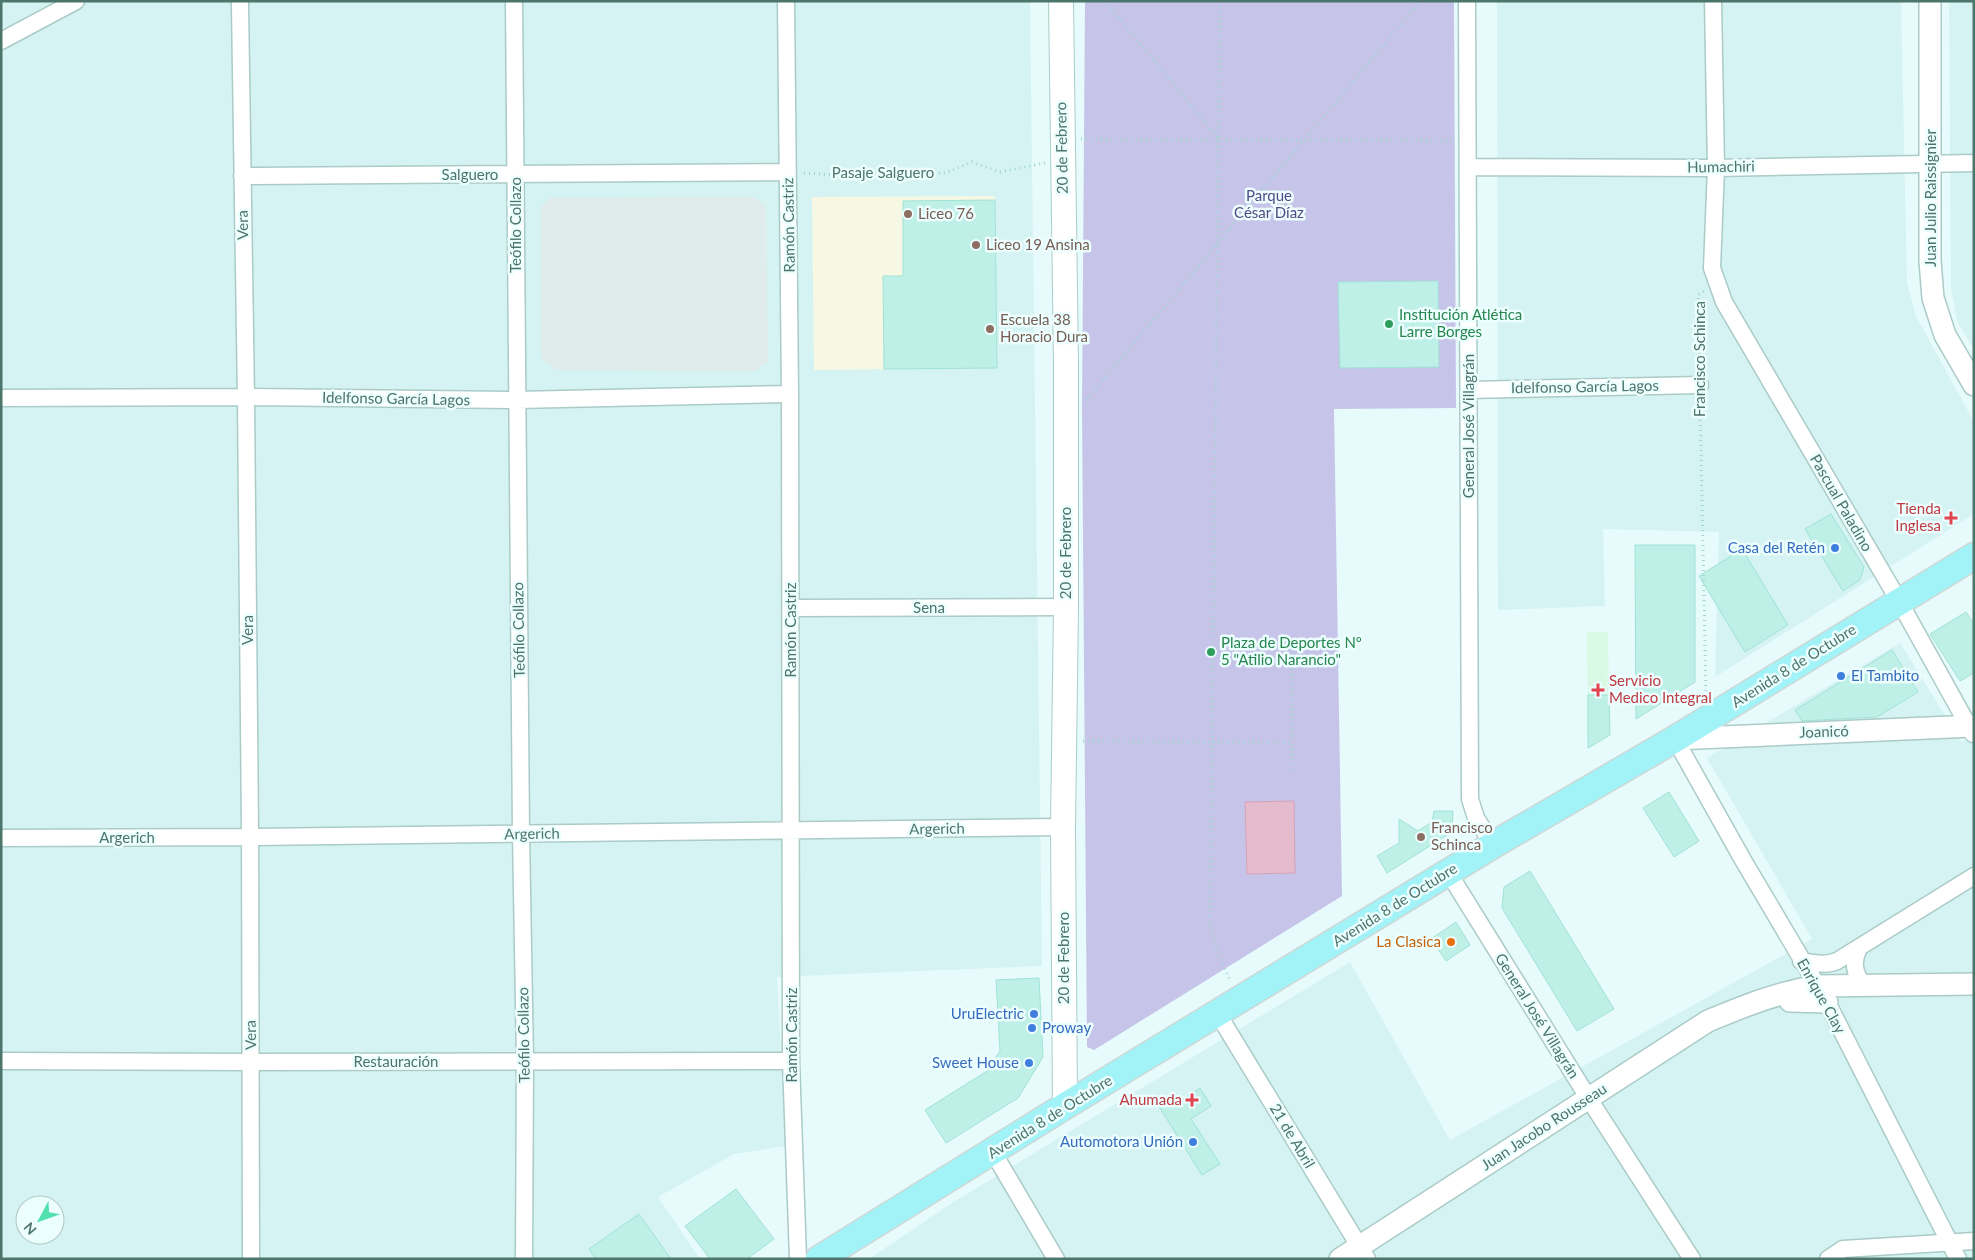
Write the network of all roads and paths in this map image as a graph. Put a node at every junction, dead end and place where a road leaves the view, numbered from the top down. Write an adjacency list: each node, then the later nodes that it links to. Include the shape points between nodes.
1 (76, 1): 12 (street)
2 (240, 1): 23 (street, Vera)
3 (514, 1): 22 (street, Teófilo Collazo)
4 (786, 1): 21 (street, Ramón Castriz)
5 (1061, 1): 16 (main road, 20 de Febrero)
6 (1105, 1): 13 (path)
7 (1220, 1): 13 (path)
8 (1421, 1): 14 (path)
9 (1468, 1): 15 (street, General José Villagrán)
10 (1713, 1): 20 (street)
11 (1930, 1): 17 (street, Juan Julio Raissignier)
12 (1, 41)
13 (1219, 139): 14 (path, Pasaje Salguero); 16 (path, Pasaje Salguero); 24 (path)
14 (1304, 140): 15 (path, Pasaje Salguero); 24 (path)
15 (1468, 141): 19 (street, General José Villagrán)
16 (1062, 149): 21 (path, Pasaje Salguero, via 1000,172 972,162 946,173 854,176); 33 (main road, 20 de Febrero)
17 (1930, 163): 18 (street, Humachiri); 20 (street, Humachiri); 27 (street, Juan Julio Raissignier, via 1933,298 1945,335)
18 (1974, 163)
19 (1468, 167): 20 (street, Humachiri); 28 (street, General José Villagrán)
20 (1716, 168): 25 (street)
21 (788, 172): 22 (street, Salguero); 29 (street, Ramón Castriz)
22 (516, 175): 23 (street, Salguero); 32 (street, Teófilo Collazo)
23 (242, 176): 30 (street, Vera)
24 (1218, 243): 33 (path); 43 (path)
25 (1712, 268): 26 (path, Francisco Schinca, via 1708,287 1698,296); 35 (street, Pascual Paladino, via 1724,302)
26 (1700, 385): 28 (street, Idelfonso García Lagos); 39 (path, Francisco Schinca)
27 (1974, 385)
28 (1469, 390): 51 (street, General José Villagrán, via 1470,799 1476,818)
29 (790, 394): 32 (street, Idelfonso García Lagos); 37 (street, Ramón Castriz)
30 (246, 397): 31 (street, Idelfonso García Lagos); 32 (street, Idelfonso García Lagos); 49 (street, Vera)
31 (1, 398)
32 (517, 400): 48 (street, Teófilo Collazo)
33 (1066, 423): 36 (main road, 20 de Febrero)
34 (1974, 556): 35 (main road, Avenida 8 de Octubre)
35 (1899, 601): 39 (main road, Avenida 8 de Octubre); 40 (street, Pascual Paladino)
36 (1066, 607): 37 (street, Sena); 42 (main road, 20 de Febrero)
37 (791, 608): 47 (street, Ramón Castriz)
38 (1291, 649): 44 (path)
39 (1706, 720): 41 (main road, Avenida 8 de Octubre)
40 (1972, 729): 41 (street, Joanicó)
41 (1675, 739): 51 (main road, Avenida 8 de Octubre); 55 (street, Enrique Clay)
42 (1064, 741): 43 (path); 46 (main road, 20 de Febrero)
43 (1212, 743): 44 (path); 59 (path, via 1210,923 1218,955)
44 (1293, 743): 45 (path)
45 (1294, 773)
46 (1063, 827): 47 (street, Argerich); 66 (main road, 20 de Febrero)
47 (792, 831): 48 (street, Argerich); 63 (street, Ramón Castriz)
48 (521, 834): 49 (street, Argerich); 62 (street, Teófilo Collazo)
49 (249, 837): 50 (street, Argerich); 64 (street, Vera)
50 (1, 838)
51 (1493, 845): 52 (main road, Avenida 8 de Octubre)
52 (1448, 872): 59 (main road, Avenida 8 de Octubre); 65 (street, General José Villagrán)
53 (1974, 876): 54 (street)
54 (1858, 950): 55 (street, via 1829,964); 57 (street, via 1854,968)
55 (1802, 961): 58 (street, Enrique Clay)
56 (1974, 984): 57 (street, Juan Jacobo Rousseau)
57 (1863, 986): 58 (street, Juan Jacobo Rousseau)
58 (1822, 994): 65 (street, Juan Jacobo Rousseau, via 1794,990 1708,1020); 69 (street, Enrique Clay)
59 (1241, 1000): 60 (main road, Avenida 8 de Octubre)
60 (1218, 1014): 66 (main road, Avenida 8 de Octubre); 70 (street, 21 de Abril)
61 (1, 1061): 64 (street, Restauración)
62 (525, 1061): 63 (street, Restauración); 64 (street, Restauración); 72 (street, Teófilo Collazo)
63 (791, 1061): 73 (street, Ramón Castriz)
64 (251, 1062): 71 (street, Vera)
65 (1589, 1099): 70 (street, Juan Jacobo Rousseau); 77 (street, General José Villagrán)
66 (1065, 1106): 67 (main road, Avenida 8 de Octubre)
67 (993, 1152): 74 (main road, Avenida 8 de Octubre); 75 (street)
68 (1974, 1241): 69 (street)
69 (1948, 1242): 78 (street, via 1843,1249); 79 (street, Enrique Clay)
70 (1363, 1253): 76 (street, Juan Jacobo Rousseau)
71 (251, 1259)
72 (524, 1259)
73 (798, 1259)
74 (819, 1259)
75 (1056, 1259)
76 (1340, 1259)
77 (1692, 1259)
78 (1828, 1259)
79 (1958, 1259)

